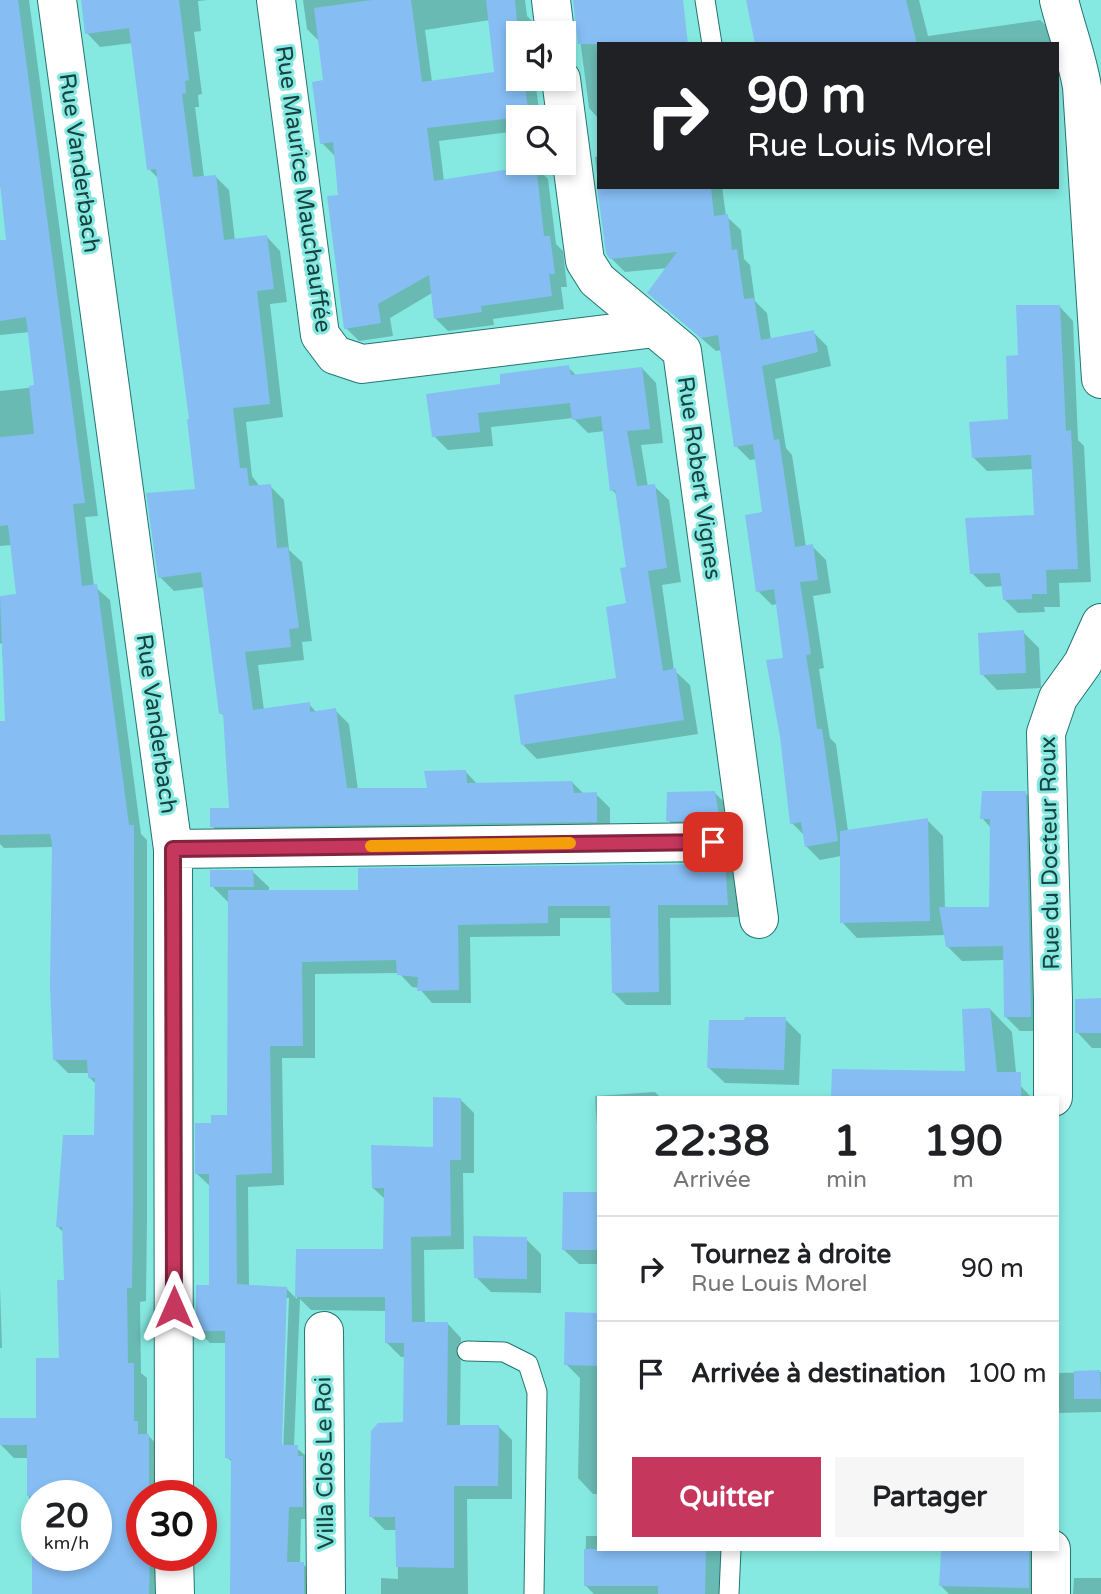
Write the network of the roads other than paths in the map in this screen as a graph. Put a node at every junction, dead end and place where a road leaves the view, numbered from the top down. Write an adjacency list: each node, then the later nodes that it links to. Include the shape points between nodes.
1 (57, 0): 17 (street, Rue Vanderbach)
2 (276, 0): 12 (street, Rue Maurice Mauchauffée, via 320,335 335,355 362,364)
3 (551, 0): 6 (street)
4 (705, 0): 7 (lane)
5 (1059, 0): 8 (street, via 1067,32)
6 (554, 21)
7 (712, 42)
8 (1089, 59): 13 (street, via 1082,87)
9 (563, 91): 10 (street)
10 (585, 261): 11 (street, Rue Robert Vignes, via 597,280); 12 (street, via 581,311)
11 (655, 328): 12 (street, Rue Maurice Mauchauffée); 18 (street, Rue Robert Vignes, via 682,351)
12 (562, 339)
13 (1101, 379)
14 (1101, 623): 15 (street, Rue du Docteur Roux)
15 (1092, 667): 19 (street, Rue du Docteur Roux, via 1058,698 1046,733)
16 (713, 842): 17 (street)
17 (173, 849): 22 (street, Rue Vanderbach)
18 (759, 919)
19 (1053, 1096)
20 (324, 1331): 27 (street, Villa Clos Le Roi)
21 (467, 1351): 28 (lane, via 504,1352 528,1364 537,1392)
22 (174, 1480)
23 (730, 1551): 29 (lane)
24 (1051, 1551): 30 (street)
25 (174, 1571): 26 (street)
26 (174, 1594)
27 (326, 1594)
28 (534, 1594)
29 (729, 1594)
30 (1051, 1594)

